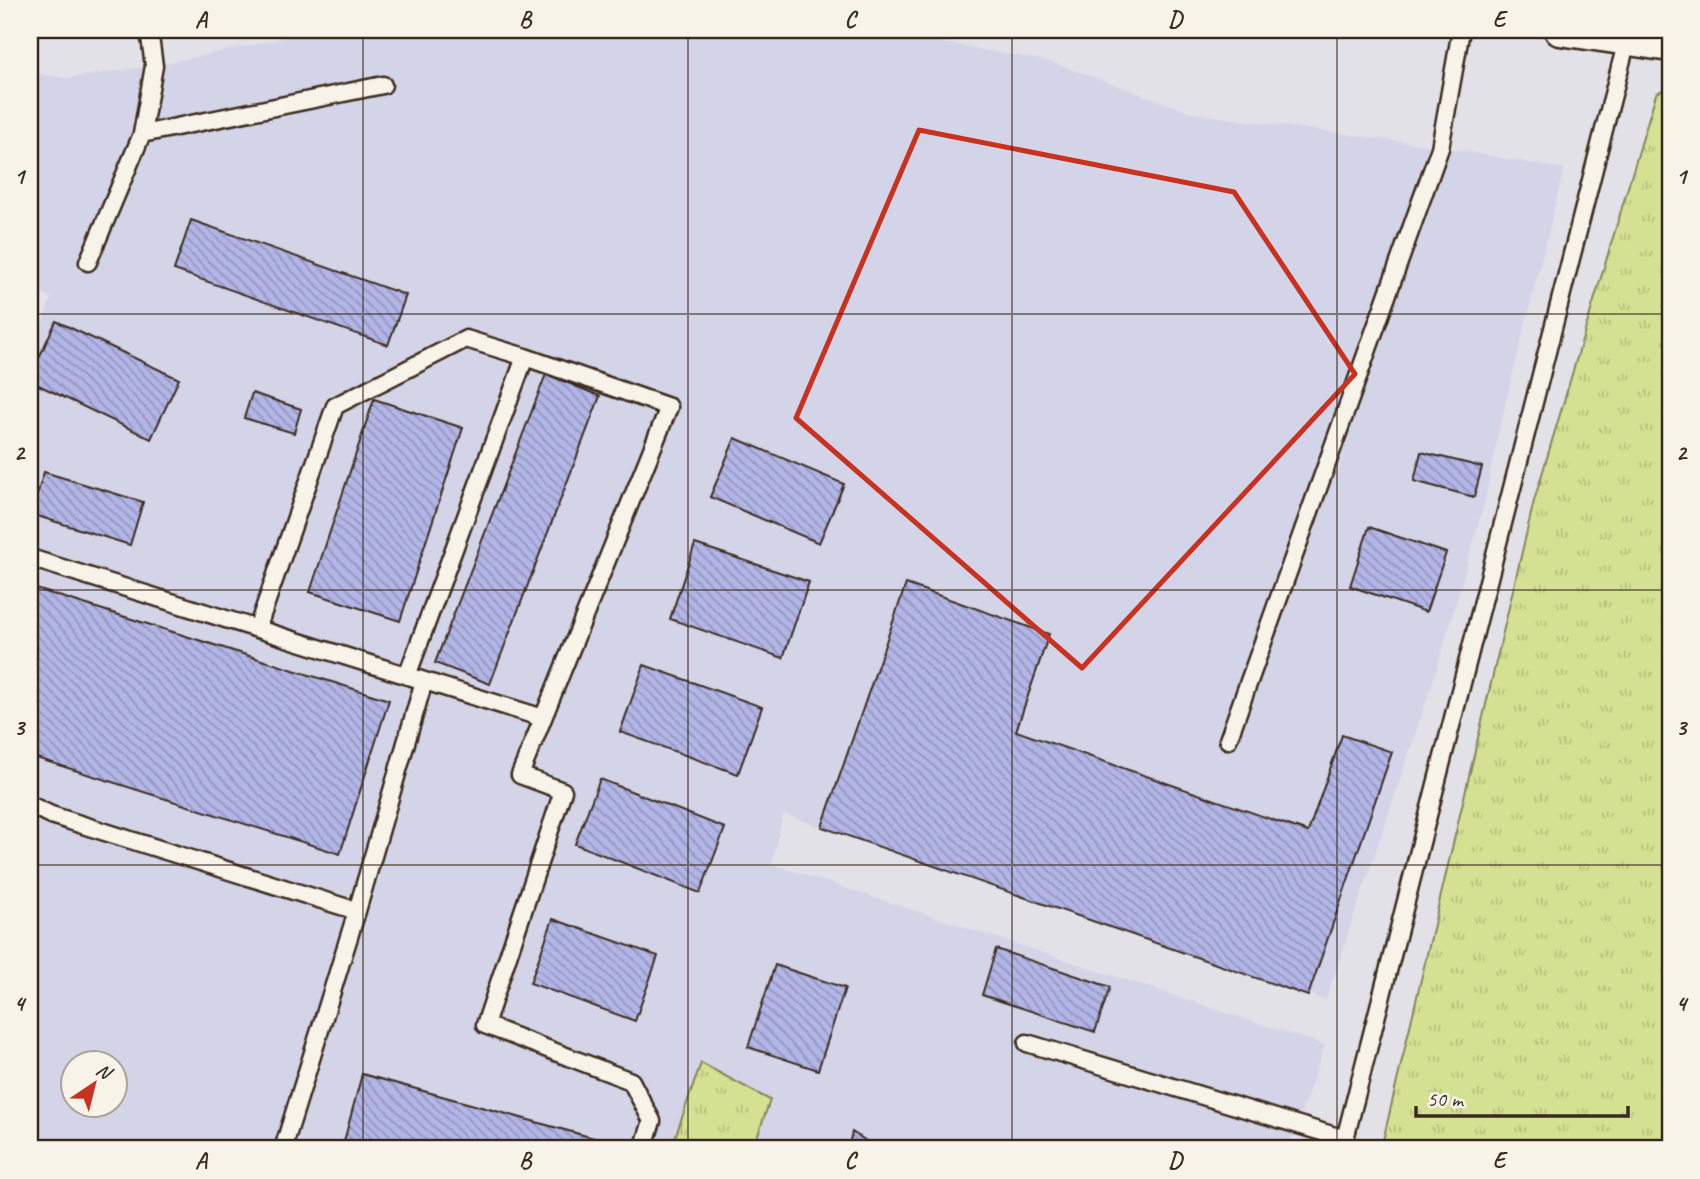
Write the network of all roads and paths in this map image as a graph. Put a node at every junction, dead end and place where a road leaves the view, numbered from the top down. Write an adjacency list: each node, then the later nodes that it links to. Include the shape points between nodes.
1 (149, 30): 7 (lane, via 154,65)
2 (1461, 30): 15 (lane, via 1440,148)
3 (1560, 30): 4 (street)
4 (1627, 40): 5 (street); 19 (lane)
5 (1670, 46)
6 (383, 85): 7 (lane)
7 (142, 134): 8 (lane)
8 (88, 262)
9 (525, 357): 11 (lane, via 466,339 335,407); 12 (lane); 14 (lane, via 669,407)
10 (30, 558): 11 (lane)
11 (257, 629): 12 (lane)
12 (407, 676): 13 (lane)
13 (424, 681): 14 (lane); 17 (lane)
14 (543, 718): 21 (lane, via 520,775 563,791 485,1025 631,1080 652,1121)
15 (1227, 740)
16 (30, 805): 17 (lane)
17 (357, 911): 20 (lane)
18 (1027, 1043): 19 (lane)
19 (1343, 1144)
20 (283, 1149)
21 (643, 1149)

